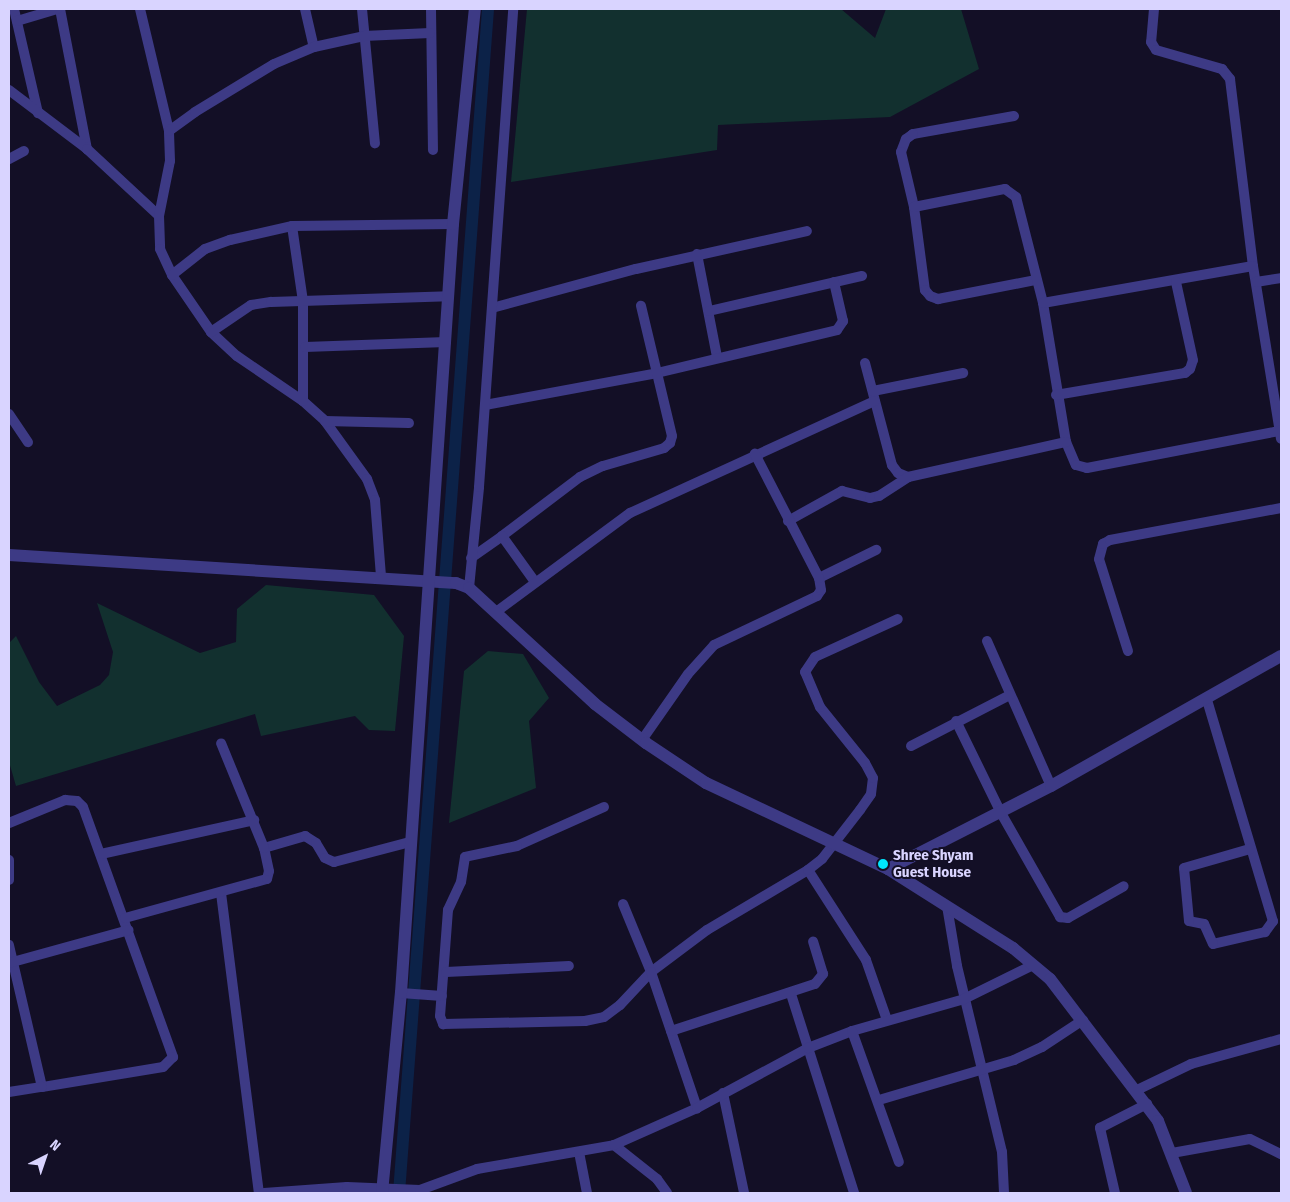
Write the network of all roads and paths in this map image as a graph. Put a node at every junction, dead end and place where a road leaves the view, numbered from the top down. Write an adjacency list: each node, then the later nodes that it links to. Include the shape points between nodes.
1 (14, 9): 10 (street)
2 (59, 9): 10 (street); 19 (street)
3 (140, 9): 17 (street)
4 (305, 9): 13 (street)
5 (362, 9): 12 (street)
6 (431, 9): 11 (street)
7 (475, 9): 25 (street)
8 (513, 9): 41 (street)
9 (1154, 9): 29 (street, via 1151,42 1156,50 1222,69 1230,79)
10 (17, 21): 15 (street)
11 (430, 33): 12 (street); 20 (street)
12 (364, 36): 13 (street); 18 (street)
13 (314, 47): 17 (street, via 274,64)
14 (9, 90): 15 (street)
15 (38, 113): 19 (street)
16 (1014, 116): 23 (street, via 914,134 906,139 901,152)
17 (169, 131): 24 (street, via 170,161)
18 (375, 143)
19 (87, 150): 24 (street)
20 (433, 150)
21 (24, 151): 22 (street)
22 (9, 159)
23 (914, 207): 33 (street, via 1005,189 1012,191); 33 (street, via 925,290 930,296 938,299)
24 (159, 216): 30 (street, via 160,249)
25 (454, 224): 26 (street); 37 (street)
26 (292, 226): 30 (street, via 206,249); 38 (street)
27 (807, 231): 28 (street)
28 (697, 254): 41 (street); 42 (street)
29 (1253, 266): 35 (street); 36 (street)
30 (172, 275): 43 (street)
31 (862, 276): 34 (street)
32 (1281, 278): 36 (street)
33 (1036, 280): 39 (street)
34 (834, 282): 42 (street); 46 (street, via 844,322 837,330)
35 (1176, 282): 39 (street); 52 (street, via 1193,360 1190,369 1185,373)
36 (1256, 282): 49 (street)
37 (448, 296): 38 (street); 44 (street)
38 (303, 301): 43 (street, via 251,306); 45 (street)
39 (1043, 303): 52 (street)
40 (641, 306): 50 (street)
41 (492, 308): 55 (street)
42 (709, 311): 46 (street)
43 (211, 332): 54 (street, via 237,356)
44 (446, 342): 45 (street); 72 (street)
45 (305, 347): 54 (street)
46 (717, 357): 50 (street)
47 (865, 363): 53 (street)
48 (1281, 364): 49 (street)
49 (1270, 367): 59 (street)
50 (657, 373): 55 (street); 66 (street, via 672,436 670,443 664,448 603,466 580,477)
51 (963, 373): 53 (street)
52 (1056, 395): 61 (street)
53 (874, 396): 62 (street); 63 (street, via 892,465 898,473)
54 (303, 401): 57 (street)
55 (485, 405): 69 (street)
56 (9, 414): 60 (street)
57 (325, 421): 58 (street); 70 (street, via 367,479 375,500)
58 (409, 423)
59 (1280, 435): 61 (street, via 1087,468 1076,465)
60 (28, 442)
61 (1066, 442): 63 (street)
62 (755, 454): 65 (street); 73 (street, via 630,513)
63 (908, 477): 65 (street, via 879,496 870,498 842,491)
64 (1281, 508): 78 (street, via 1110,540 1103,544 1099,559)
65 (788, 521): 71 (street)
66 (502, 536): 69 (street); 73 (street)
67 (876, 550): 71 (street)
68 (9, 555): 70 (street)
69 (471, 558): 74 (street)
70 (381, 577): 72 (street)
71 (819, 578): 83 (street, via 822,584 817,596 732,635 700,658)
72 (433, 581): 74 (street); 91 (street)
73 (535, 582): 75 (street)
74 (469, 588): 75 (street)
75 (496, 612): 83 (street, via 595,704)
76 (898, 619): 92 (street, via 815,657 805,672 820,707 873,778 870,794)
77 (987, 641): 80 (street)
78 (1128, 651)
79 (1281, 656): 81 (street)
80 (1010, 695): 82 (street); 86 (street)
81 (1207, 700): 86 (street); 94 (street)
82 (956, 721): 85 (street); 88 (street)
83 (642, 740): 92 (street, via 706,783)
84 (221, 743): 89 (street)
85 (911, 746)
86 (1051, 786): 88 (street)
87 (604, 807): 111 (street, via 517,846 465,857 461,882 448,910)
88 (1001, 813): 97 (street); 100 (street, via 1060,917 1068,918)
89 (254, 820): 93 (street); 95 (street)
90 (9, 823): 95 (street, via 65,800 77,801 83,807)
91 (410, 842): 93 (street, via 334,862 325,858 316,843 305,836); 113 (street)
92 (834, 844): 97 (street); 98 (street)
93 (264, 848): 101 (street, via 267,879)
94 (1250, 849): 94 (street, via 1273,921 1271,928 1214,944 1204,924 1189,921 1184,868)
95 (101, 854): 104 (street)
96 (9, 860): 99 (street)
97 (888, 869): 103 (street)
98 (808, 870): 112 (street, via 731,914); 117 (street, via 866,960)
99 (9, 880)
100 (1124, 886)
101 (221, 893): 104 (street); 138 (street)
102 (623, 904): 112 (street)
103 (947, 906): 109 (street, via 1013,948); 116 (street)
104 (125, 918): 105 (street)
105 (129, 930): 108 (street); 124 (street, via 173,1057 164,1066)
106 (813, 941): 114 (street, via 823,974 820,980)
107 (9, 945): 108 (street)
108 (11, 963): 124 (street)
109 (1033, 965): 116 (street); 118 (street, via 1050,979)
110 (569, 966): 111 (street)
111 (446, 972): 115 (street)
112 (651, 972): 115 (street, via 620,1005 604,1017 586,1021 448,1025 441,1020); 119 (street)
113 (405, 994): 115 (street); 136 (street)
114 (791, 994): 119 (street); 122 (street)
115 (442, 996)
116 (964, 999): 117 (street); 123 (street)
117 (887, 1020): 120 (street)
118 (1083, 1020): 123 (street, via 1042,1048); 125 (street)
119 (671, 1031): 130 (street)
120 (852, 1031): 122 (street); 128 (street)
121 (1281, 1039): 125 (street, via 1191,1064)
122 (808, 1048): 127 (street); 143 (street)
123 (983, 1070): 128 (street); 144 (street, via 1002,1152)
124 (42, 1087): 126 (street)
125 (1137, 1090): 129 (street)
126 (9, 1092)
127 (723, 1092): 130 (street); 142 (street)
128 (879, 1100): 135 (street)
129 (1147, 1104): 133 (street); 145 (street, via 1100,1128)
130 (697, 1108): 131 (street)
131 (614, 1145): 132 (street); 141 (street, via 657,1179)
132 (579, 1152): 137 (street, via 490,1166); 140 (street)
133 (1172, 1153): 134 (street, via 1250,1139); 146 (street)
134 (1281, 1154)
135 (899, 1162)
136 (384, 1189): 137 (street); 139 (street)
137 (411, 1192)
138 (259, 1193)
139 (264, 1193)
140 (588, 1193)
141 (667, 1193)
142 (744, 1193)
143 (854, 1193)
144 (1004, 1193)
145 (1116, 1193)
146 (1186, 1193)

